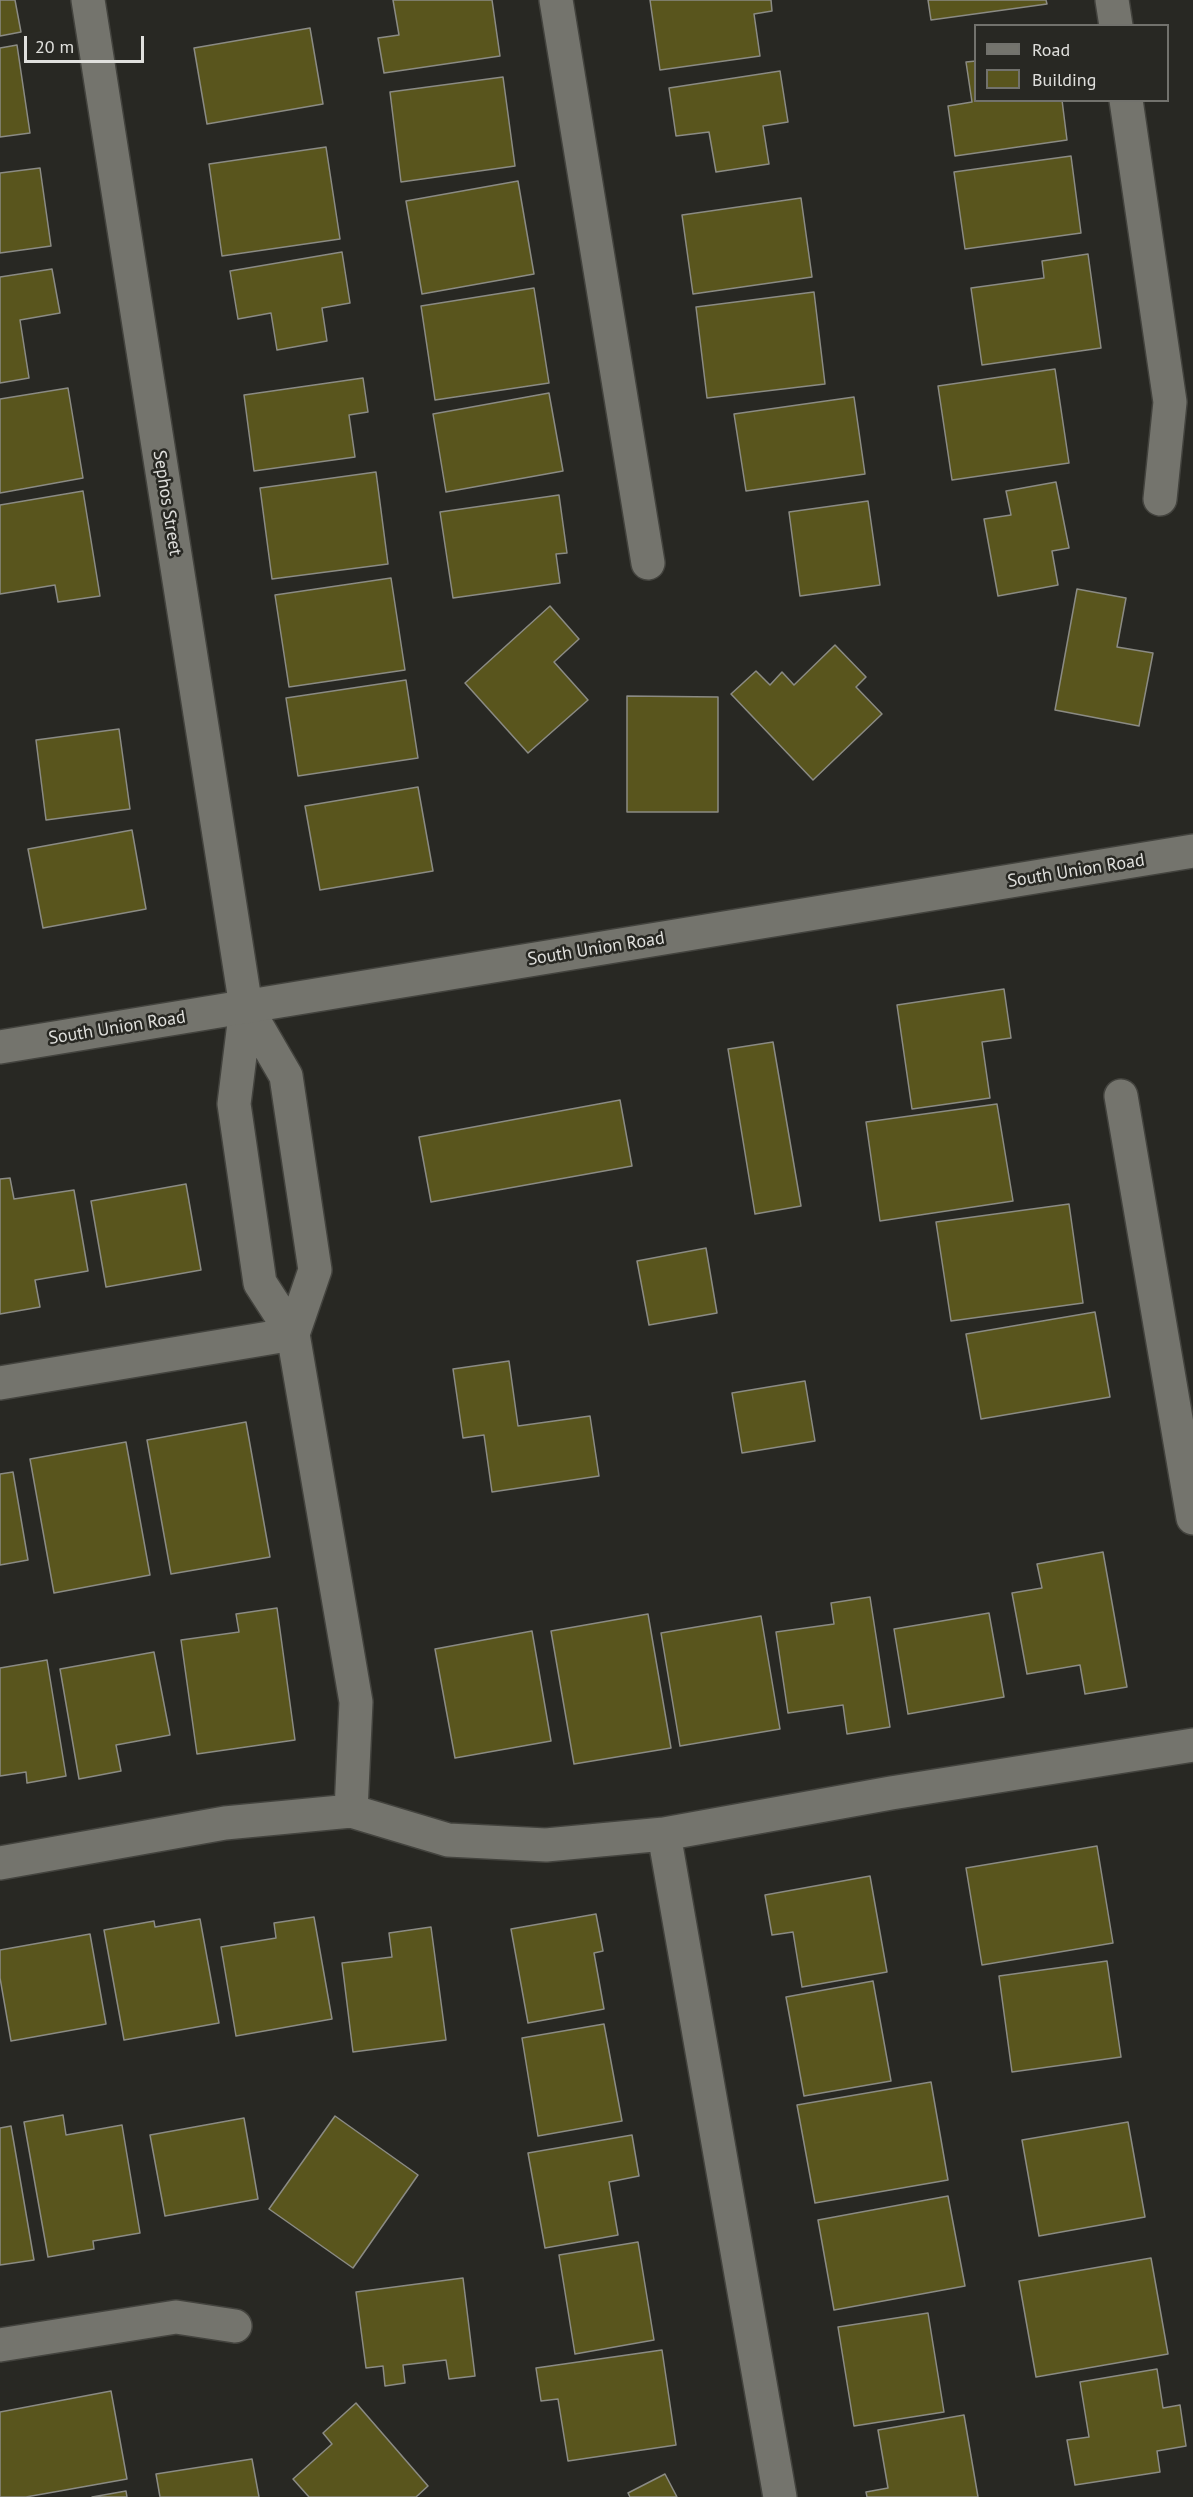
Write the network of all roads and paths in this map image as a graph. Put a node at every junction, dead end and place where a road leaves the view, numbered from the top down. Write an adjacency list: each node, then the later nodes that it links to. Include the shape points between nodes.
1 (88, 0): 9 (street, Sephos Street)
2 (556, 0): 7 (street)
3 (1112, 0): 4 (street)
4 (1116, 24)
5 (1126, 102): 6 (street, via 1170,402)
6 (1160, 499)
7 (648, 563)
8 (1193, 851): 9 (street, South Union Road)
9 (246, 1007): 10 (street, South Union Road); 12 (street, via 234,1104 256,1261 260,1283); 12 (street, via 286,1076 315,1270)
10 (0, 1047)
11 (1121, 1096): 14 (street)
12 (293, 1334): 13 (street); 16 (street, via 356,1702)
13 (0, 1383)
14 (1193, 1518)
15 (1193, 1745): 17 (street)
16 (351, 1810): 17 (street, via 448,1840 546,1845); 18 (street, via 225,1823)
17 (664, 1834): 21 (street)
18 (0, 1863)
19 (235, 2326): 20 (street, via 176,2317)
20 (0, 2345)
21 (780, 2497)

